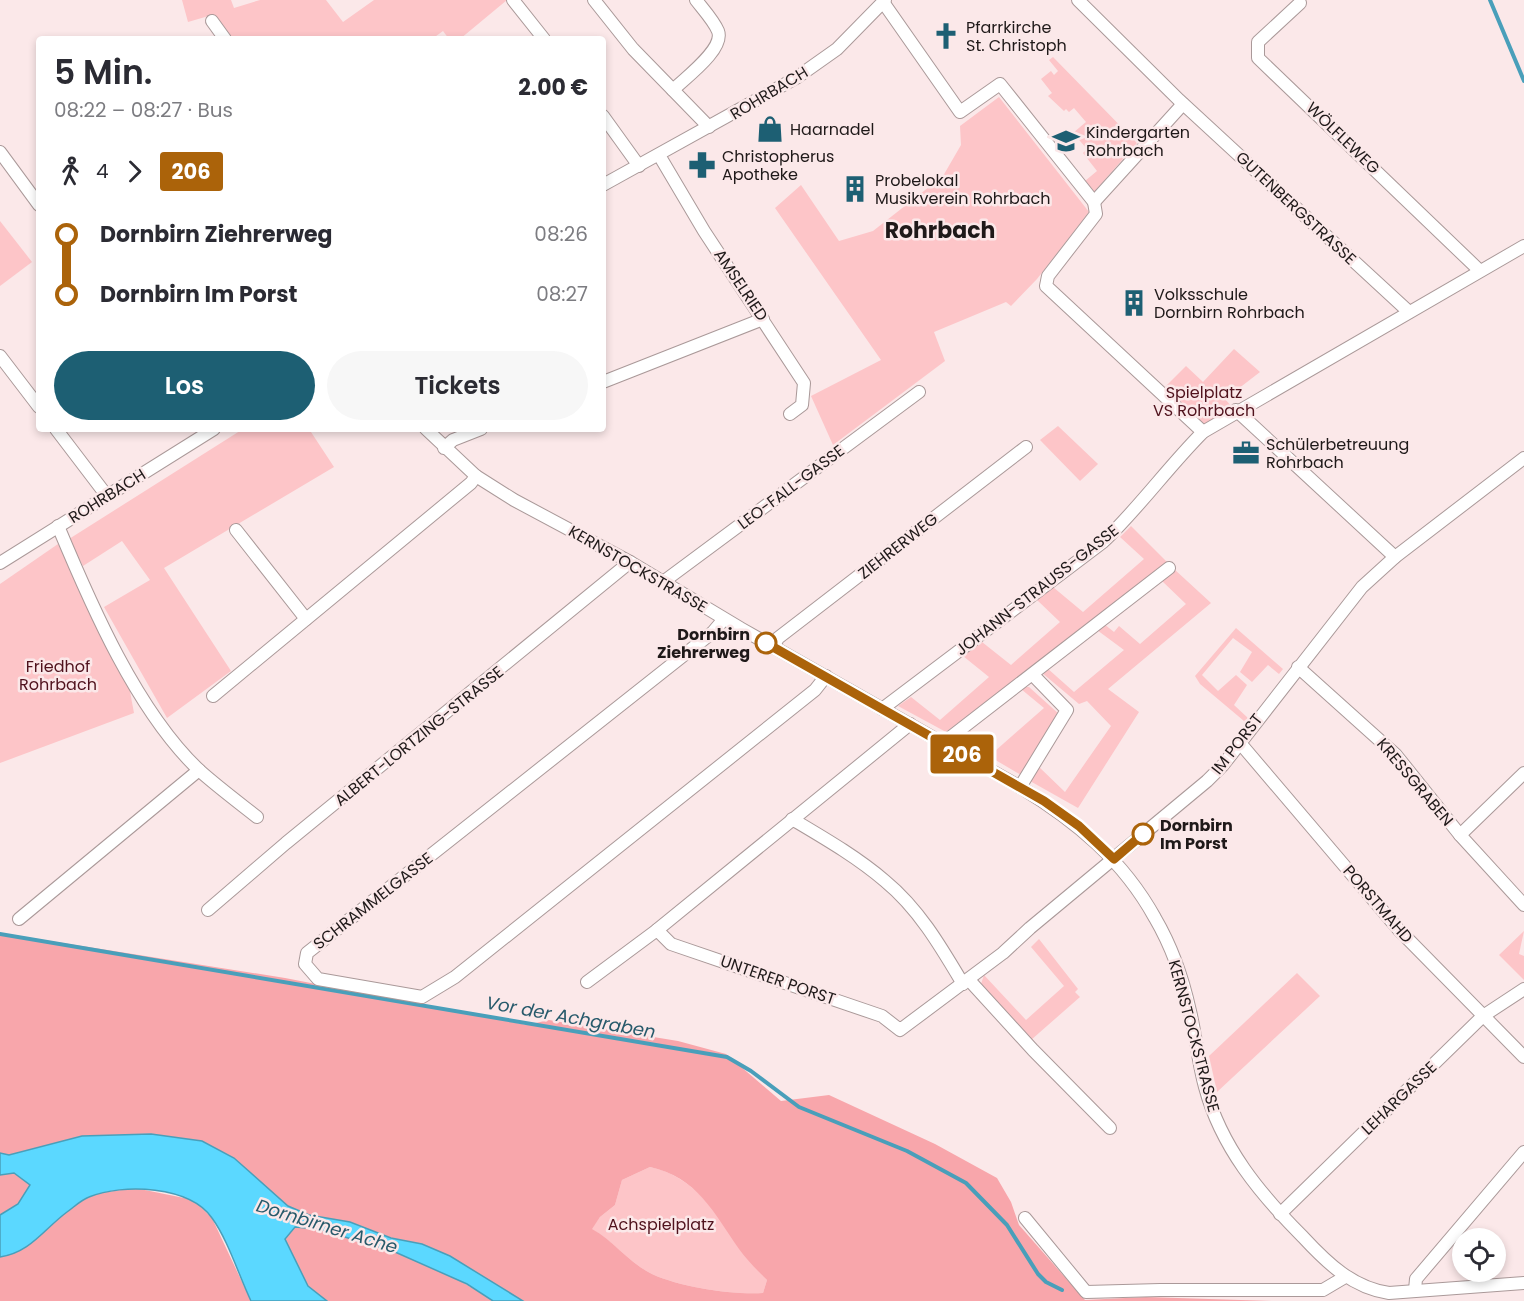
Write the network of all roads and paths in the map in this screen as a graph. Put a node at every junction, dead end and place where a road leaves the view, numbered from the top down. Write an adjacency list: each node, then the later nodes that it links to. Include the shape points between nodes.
1 (513, 0): 9 (street)
2 (594, 0): 10 (street, via 633,49)
3 (696, 0): 10 (street, via 718,31 719,40 716,49)
4 (1078, 0): 11 (street, GUTENBERGSTRASSE)
5 (884, 1): 13 (street, ROHRBACH, via 837,49 813,67); 19 (street, via 960,112 1000,84)
6 (1300, 3): 21 (street, WÖLFLEWEG, via 1258,42 1258,58)
7 (212, 21): 8 (street)
8 (223, 36)
9 (542, 36)
10 (673, 90): 13 (street)
11 (1183, 104): 19 (street); 22 (street, GUTENBERGSTRASSE)
12 (606, 120): 16 (street)
13 (709, 127): 15 (street, ROHRBACH)
14 (0, 152): 18 (street)
15 (659, 155): 16 (street, ROHRBACH); 23 (street, AMSELRIED)
16 (639, 166): 17 (street, ROHRBACH)
17 (606, 184)
18 (36, 201)
19 (1094, 202): 34 (street, via 1096,214 1048,276 1046,286)
20 (1524, 246): 21 (street, JOHANN-STRAUSS-GASSE)
21 (1479, 270): 22 (street, JOHANN-STRAUSS-GASSE)
22 (1409, 312): 28 (street, JOHANN-STRAUSS-GASSE)
23 (763, 319): 25 (street); 29 (street, AMSELRIED, via 804,383 802,405)
24 (0, 356): 27 (street)
25 (606, 381)
26 (919, 392): 46 (street, LEO-FALL-GASSE)
27 (36, 403)
28 (1236, 410): 34 (street, JOHANN-STRAUSS-GASSE); 42 (street)
29 (790, 414)
30 (58, 432): 39 (street)
31 (207, 432): 39 (street, ROHRBACH)
32 (429, 432): 36 (street, KERNSTOCKSTRASSE)
33 (473, 432): 36 (street)
34 (1203, 432): 54 (street, JOHANN-STRAUSS-GASSE, via 1103,542)
35 (1026, 447): 49 (street, ZIEHRERWEG, via 786,631)
36 (444, 448): 38 (street, KERNSTOCKSTRASSE)
37 (1524, 458): 42 (street, IM PORST)
38 (476, 476): 43 (street, KERNSTOCKSTRASSE); 47 (street)
39 (107, 496): 40 (street, ROHRBACH)
40 (58, 526): 44 (street, ROHRBACH); 58 (street, via 105,630 143,700)
41 (236, 530): 47 (street)
42 (1395, 557): 50 (street, IM PORST, via 1362,587)
43 (630, 562): 46 (street, KERNSTOCKSTRASSE); 66 (street, ALBERT-LORTZING-STRASSE)
44 (0, 563)
45 (1169, 568): 51 (street)
46 (663, 582): 48 (street, KERNSTOCKSTRASSE)
47 (306, 619): 53 (street)
48 (724, 619): 49 (street, KERNSTOCKSTRASSE); 52 (street, SCHRAMMELGASSE, via 713,632 307,953 305,964 318,979 422,997 455,977 725,765 815,690)
49 (773, 647): 52 (street, KERNSTOCKSTRASSE)
50 (1298, 667): 56 (street, IM PORST); 63 (street, KRESSGRABEN, via 1396,755)
51 (1033, 675): 57 (street); 60 (street, via 1067,710)
52 (826, 676): 54 (street, KERNSTOCKSTRASSE)
53 (213, 696)
54 (882, 709): 55 (street, KERNSTOCKSTRASSE)
55 (910, 724): 57 (street, KERNSTOCKSTRASSE); 62 (street)
56 (1240, 743): 64 (street, IM PORST, via 1207,781); 72 (street, PORSTMAHD, via 1399,930)
57 (943, 744): 60 (street, KERNSTOCKSTRASSE)
58 (199, 770): 61 (street); 67 (street)
59 (1524, 773): 63 (street)
60 (1020, 787): 64 (street, KERNSTOCKSTRASSE, via 1070,820)
61 (257, 817)
62 (792, 819): 68 (street); 70 (street, via 866,866 901,896)
63 (1460, 835): 65 (street, KRESSGRABEN)
64 (1114, 859): 70 (street, IM PORST); 77 (street, KERNSTOCKSTRASSE, via 1156,919 1176,964 1213,1112 1239,1162)
65 (1524, 905)
66 (208, 910)
67 (19, 919)
68 (657, 930): 69 (street); 73 (street, UNTERER PORST, via 671,944 882,1016)
69 (587, 982)
70 (966, 982): 73 (street, IM PORST); 75 (street)
71 (1524, 989): 72 (street, LEHARGASSE)
72 (1483, 1016): 74 (street, PORSTMAHD); 77 (street, LEHARGASSE)
73 (900, 1030)
74 (1524, 1057)
75 (1110, 1128)
76 (1524, 1152): 81 (street, via 1416,1279)
77 (1280, 1214): 79 (street, KERNSTOCKSTRASSE)
78 (1025, 1218): 79 (street, via 1086,1292 1323,1290)
79 (1346, 1277): 81 (street, via 1378,1291)
80 (1524, 1283): 81 (street)
81 (1415, 1290)

